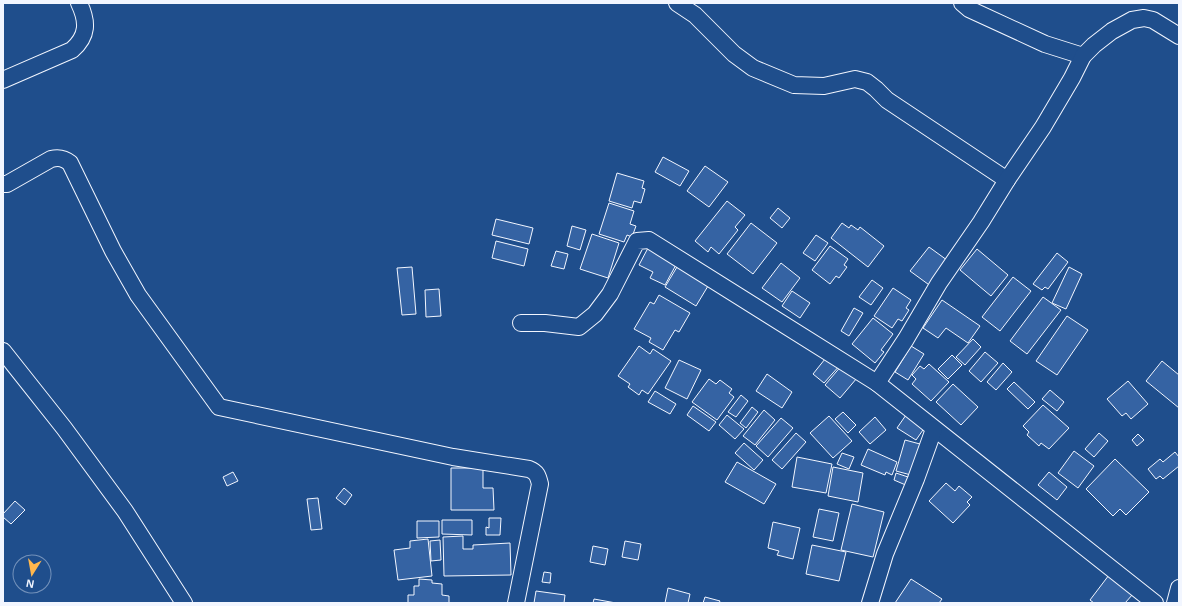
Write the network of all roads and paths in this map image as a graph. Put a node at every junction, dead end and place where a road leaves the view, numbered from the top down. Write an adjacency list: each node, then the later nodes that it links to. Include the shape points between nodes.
1 (79, 3): 6 (street, via 85,16 86,28 81,43 72,50)
2 (677, 3): 7 (street, via 695,15 734,54 753,68 794,84 824,86 855,80 867,82 886,100)
3 (962, 3): 5 (street, via 969,9 1045,44)
4 (1179, 36): 5 (street, via 1152,20 1132,20 1112,31)
5 (1083, 56): 7 (street, via 1043,127)
6 (3, 80)
7 (1007, 180): 11 (street)
8 (3, 184): 15 (street, via 51,159 66,159 70,163 113,251 138,295 219,407 453,457 535,471 540,484)
9 (521, 323): 11 (street, via 579,327 595,314 610,294 637,241 649,240)
10 (3, 351): 14 (street, via 126,511)
11 (877, 383): 12 (street)
12 (934, 429): 16 (street, via 885,554); 17 (street)
13 (1179, 588): 18 (street)
14 (184, 603)
15 (516, 603)
16 (870, 603)
17 (1155, 603)
18 (1175, 603)

